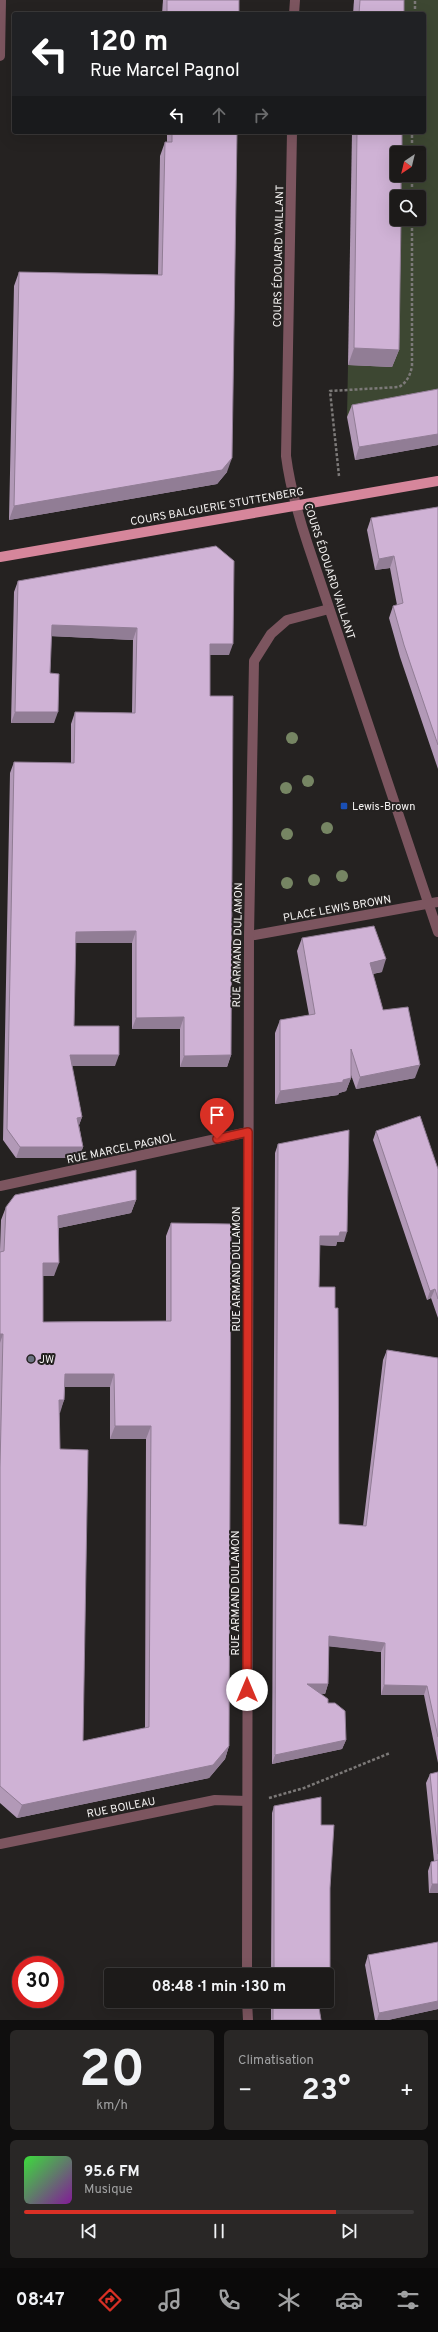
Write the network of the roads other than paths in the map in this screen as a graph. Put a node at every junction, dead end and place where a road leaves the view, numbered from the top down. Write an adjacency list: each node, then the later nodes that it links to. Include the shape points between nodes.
1 (1, 0): 4 (street)
2 (295, 0): 3 (street)
3 (294, 12)
4 (0, 56)
5 (292, 134): 7 (street, COURS ÉDOUARD VAILLANT, via 286,456)
6 (438, 481): 7 (main road, COURS BALGUERIE STUTTENBERG)
7 (295, 505): 8 (main road, COURS BALGUERIE STUTTENBERG); 9 (street, COURS ÉDOUARD VAILLANT)
8 (0, 557)
9 (330, 609): 10 (street, COURS ÉDOUARD VAILLANT); 12 (street, RUE ARMAND DULAMON, via 287,620 271,634 254,661)
10 (433, 903): 11 (street, COURS ÉDOUARD VAILLANT); 12 (street, PLACE LEWIS BROWN)
11 (438, 932)
12 (249, 936): 13 (street, RUE ARMAND DULAMON)
13 (248, 1132): 14 (street, RUE MARCEL PAGNOL); 15 (street, RUE ARMAND DULAMON)
14 (0, 1186)
15 (247, 1801): 16 (street, RUE BOILEAU, via 215,1800); 17 (street, RUE ARMAND DULAMON)
16 (0, 1844)
17 (247, 1968)
18 (248, 2008): 19 (street)
19 (248, 2020)

